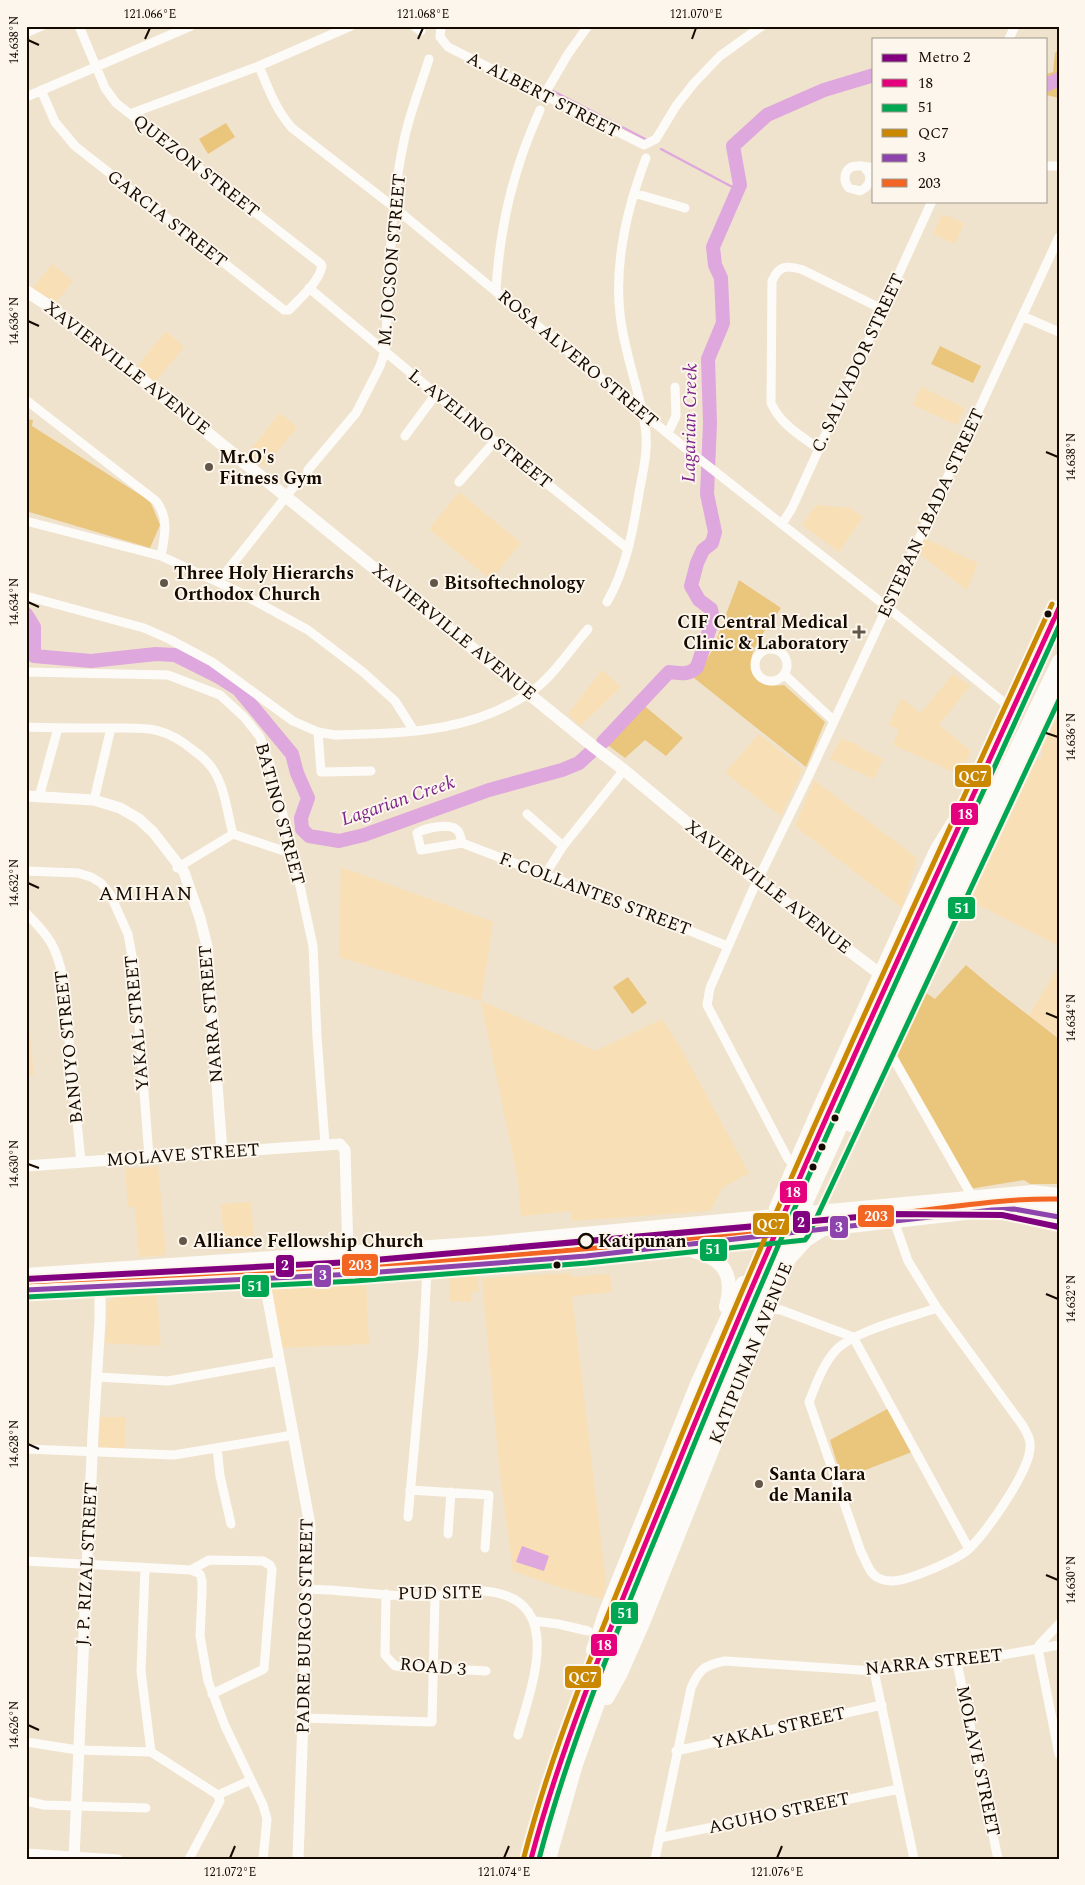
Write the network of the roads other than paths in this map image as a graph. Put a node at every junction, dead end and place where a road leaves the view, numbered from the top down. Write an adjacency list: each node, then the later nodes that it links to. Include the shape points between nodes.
1 (42, 26): 9 (street)
2 (79, 26): 13 (street, QUEZON STREET)
3 (191, 26): 13 (street)
4 (440, 26): 15 (street, A. ALBERT STREET, via 440,36 448,47)
5 (588, 26): 15 (street)
6 (762, 26): 15 (street, A. ALBERT STREET, via 720,56 676,106 660,134 644,144)
7 (1015, 26): 10 (street)
8 (345, 27): 12 (street)
9 (26, 33)
10 (1009, 38)
11 (429, 59): 22 (street, M. JOCSON STREET, via 405,136)
12 (259, 66): 18 (street); 22 (street, ROSA ALVERO STREET, via 276,107 292,128)
13 (97, 67): 14 (street); 18 (street, QUEZON STREET, via 105,88)
14 (41, 90): 16 (street); 25 (street, GARCIA STREET, via 55,122 76,146 284,310 289,310)
15 (544, 95)
16 (26, 97)
17 (540, 110): 26 (street, via 527,138 507,204 500,239)
18 (130, 114): 25 (street, QUEZON STREET, via 320,264 322,270)
19 (646, 158): 20 (street)
20 (634, 193): 23 (street); 35 (street, via 618,274 625,350)
21 (932, 202): 28 (street, C. SALVADOR STREET)
22 (395, 208): 26 (street, ROSA ALVERO STREET); 31 (street, M. JOCSON STREET)
23 (685, 208)
24 (1059, 237): 29 (street, ESTEBAN ABADA STREET)
25 (309, 288): 31 (street, L. AVELINO STREET)
26 (496, 290): 35 (street, ROSA ALVERO STREET)
27 (26, 291): 41 (main road, XAVIERVILLE AVENUE)
28 (882, 309): 39 (street, C. SALVADOR STREET); 39 (street, via 792,266 776,272 772,281 771,403 785,424)
29 (1022, 316): 30 (street); 49 (street, ESTEBAN ABADA STREET)
30 (1059, 332)
31 (385, 351): 33 (street, L. AVELINO STREET); 41 (street, M. JOCSON STREET, via 356,413 308,470 301,483)
32 (675, 386): 36 (street, via 676,416)
33 (436, 394): 37 (street); 38 (street, L. AVELINO STREET)
34 (26, 400): 45 (street, via 156,501 165,517)
35 (642, 412): 36 (street, ROSA ALVERO STREET); 44 (street, via 646,460)
36 (668, 433): 43 (street, ROSA ALVERO STREET)
37 (404, 436)
38 (494, 441): 40 (street); 44 (street, L. AVELINO STREET)
39 (819, 449): 43 (street, C. SALVADOR STREET)
40 (459, 482)
41 (287, 495): 46 (street, M. JOCSON STREET); 56 (main road, XAVIERVILLE AVENUE)
42 (26, 521): 45 (street)
43 (782, 524): 49 (street, ROSA ALVERO STREET)
44 (628, 549): 48 (street)
45 (162, 556): 46 (street)
46 (219, 581): 62 (street, via 308,630 363,672 395,701)
47 (26, 596): 63 (street, via 144,628 169,639 212,662 292,721)
48 (607, 602)
49 (887, 607): 57 (street, ROSA ALVERO STREET); 58 (street, ESTEBAN ABADA STREET)
50 (1059, 608): 57 (main road, KATIPUNAN AVENUE)
51 (588, 629): 56 (street, via 536,688)
52 (1059, 661): 158 (main road, KATIPUNAN AVENUE, via 946,894 764,1293)
53 (26, 672): 74 (street, BATINO STREET, via 168,675 220,695 260,736)
54 (785, 675): 58 (street)
55 (1059, 681): 82 (main road, KATIPUNAN AVENUE)
56 (528, 692): 62 (street, via 494,713 445,727); 64 (main road, XAVIERVILLE AVENUE)
57 (1014, 710): 66 (main road, KATIPUNAN AVENUE)
58 (834, 721): 78 (street, ESTEBAN ABADA STREET)
59 (26, 727): 60 (street)
60 (58, 728): 61 (street); 68 (street)
61 (111, 728): 69 (street); 71 (street, via 150,728 169,733 200,755 212,768 220,786)
62 (414, 731): 63 (street, via 335,735)
63 (318, 732): 65 (street, via 321,772)
64 (624, 770): 73 (street); 78 (main road, XAVIERVILLE AVENUE)
65 (371, 771)
66 (985, 772): 81 (main road, KATIPUNAN AVENUE, via 937,849); 157 (main road, KATIPUNAN AVENUE, via 757,1272)
67 (26, 796): 68 (street, NARRA STREET)
68 (39, 797): 69 (street, NARRA STREET)
69 (94, 800): 75 (street, NARRA STREET, via 120,808 139,819 153,832)
70 (527, 814): 73 (street)
71 (233, 834): 74 (street); 75 (street)
72 (462, 843): 72 (street, F. COLLANTES STREET, via 457,829 444,826 419,831 416,835 421,850); 77 (street, F. COLLANTES STREET)
73 (563, 846): 77 (street)
74 (293, 854): 87 (street, BATINO STREET, via 313,946)
75 (177, 865): 88 (street, NARRA STREET, via 200,918 207,946)
76 (26, 871): 89 (street, YAKAL STREET, via 78,872 101,883 110,894 128,934 135,973)
77 (546, 876): 80 (street, F. COLLANTES STREET)
78 (757, 881): 80 (street, ESTEBAN ABADA STREET); 81 (main road, XAVIERVILLE AVENUE)
79 (26, 913): 90 (street, BANUYO STREET, via 48,935 60,962)
80 (727, 946): 91 (street, ESTEBAN ABADA STREET, via 710,988 707,1005 788,1159)
81 (880, 974): 83 (main road, KATIPUNAN AVENUE)
82 (887, 1047): 84 (main road, KATIPUNAN AVENUE); 95 (street)
83 (827, 1090): 84 (main road, via 830,1104 840,1110 854,1110); 85 (main road, KATIPUNAN AVENUE)
84 (860, 1104): 86 (main road, KATIPUNAN AVENUE)
85 (810, 1129): 86 (main road); 91 (main road, KATIPUNAN AVENUE)
86 (842, 1143): 98 (main road, KATIPUNAN AVENUE)
87 (325, 1144): 88 (street, MOLAVE STREET); 108 (street, MOLAVE STREET, via 340,1144 345,1150)
88 (222, 1152): 89 (street, MOLAVE STREET)
89 (149, 1157): 90 (street, MOLAVE STREET)
90 (81, 1162): 92 (street, MOLAVE STREET)
91 (795, 1164): 93 (main road, KATIPUNAN AVENUE)
92 (26, 1166)
93 (785, 1187): 99 (main road, KATIPUNAN AVENUE); 101 (main road, via 765,1208)
94 (1059, 1195): 95 (main road, via 1032,1192)
95 (973, 1198): 98 (main road)
96 (1059, 1207): 97 (main road, via 1024,1206)
97 (1014, 1209): 100 (main road); 102 (main road)
98 (810, 1213): 99 (main road); 104 (main road, KATIPUNAN AVENUE)
99 (772, 1217): 101 (main road); 105 (main road, KATIPUNAN AVENUE)
100 (1059, 1217)
101 (736, 1221): 107 (main road)
102 (894, 1221): 103 (main road); 117 (street, via 908,1262)
103 (822, 1230): 104 (main road); 109 (main road, via 806,1240)
104 (801, 1233): 105 (main road); 109 (main road, KATIPUNAN AVENUE)
105 (763, 1236): 106 (main road); 116 (main road, KATIPUNAN AVENUE)
106 (678, 1247): 110 (main road); 119 (main road, via 712,1257 727,1274 729,1295)
107 (425, 1248): 108 (main road); 110 (main road)
108 (348, 1253): 111 (main road)
109 (789, 1259): 118 (main road, KATIPUNAN AVENUE)
110 (427, 1268): 113 (main road); 131 (street)
111 (100, 1270): 112 (main road); 114 (street, J. P. RIZAL STREET)
112 (26, 1274)
113 (264, 1278): 114 (main road); 122 (street, PADRE BURGOS STREET)
114 (100, 1286): 115 (main road); 124 (street, J. P. RIZAL STREET)
115 (26, 1290)
116 (737, 1297): 118 (main road); 119 (main road, KATIPUNAN AVENUE)
117 (937, 1308): 120 (street); 137 (street, via 1024,1426 1030,1439 1030,1450 1021,1477)
118 (769, 1309): 120 (street, via 781,1310); 123 (main road, KATIPUNAN AVENUE)
119 (720, 1330): 121 (main road, KATIPUNAN AVENUE)
120 (853, 1337): 137 (street); 137 (street, via 836,1350 821,1372 809,1402 861,1552 873,1575 892,1581 953,1560)
121 (707, 1360): 123 (main road, via 723,1376 731,1377); 125 (main road, KATIPUNAN AVENUE)
122 (280, 1361): 124 (street, via 168,1381); 127 (street, PADRE BURGOS STREET)
123 (744, 1370): 126 (main road, KATIPUNAN AVENUE)
124 (97, 1377): 130 (street, J. P. RIZAL STREET)
125 (697, 1384): 126 (main road, via 714,1380); 157 (main road, KATIPUNAN AVENUE, via 606,1611)
126 (735, 1392): 158 (main road, KATIPUNAN AVENUE, via 643,1624 621,1673)
127 (293, 1435): 128 (street); 142 (street, PADRE BURGOS STREET, via 310,1525)
128 (217, 1448): 130 (street, via 174,1455); 134 (street)
129 (26, 1449): 130 (street)
130 (92, 1452): 139 (street, J. P. RIZAL STREET)
131 (410, 1490): 132 (street); 133 (street)
132 (451, 1492): 135 (street); 136 (street, via 489,1495)
133 (408, 1517)
134 (231, 1524)
135 (448, 1534)
136 (485, 1548)
137 (969, 1549)
138 (26, 1561): 139 (street)
139 (87, 1565): 140 (street); 162 (street, J. P. RIZAL STREET)
140 (145, 1568): 141 (street); 164 (street, via 140,1671)
141 (192, 1570): 154 (street, via 200,1574 202,1581 200,1636); 154 (street, via 208,1560 263,1561 272,1569 264,1669)
142 (308, 1589): 143 (street, PUD SITE); 156 (street, PADRE BURGOS STREET)
143 (386, 1594): 144 (street, PUD SITE); 151 (street, ROAD 3, via 385,1656 395,1666)
144 (435, 1596): 145 (street, PUD SITE, via 465,1591 502,1594 525,1608); 151 (street)
145 (534, 1621): 147 (street); 159 (street, via 538,1632 536,1664)
146 (1059, 1624): 149 (street)
147 (588, 1631)
148 (1059, 1645): 149 (street, NARRA STREET)
149 (1038, 1649): 150 (street, NARRA STREET); 160 (street)
150 (957, 1663): 153 (street, NARRA STREET); 183 (street, MOLAVE STREET)
151 (433, 1668): 152 (street, ROAD 3); 156 (street, via 432,1722)
152 (486, 1671)
153 (874, 1671): 155 (street); 163 (street, NARRA STREET, via 725,1661 709,1664 696,1675 691,1688)
154 (212, 1694): 166 (street)
155 (882, 1705): 163 (street, YAKAL STREET); 167 (street)
156 (303, 1718): 178 (street, PADRE BURGOS STREET)
157 (572, 1725): 179 (main road, KATIPUNAN AVENUE)
158 (588, 1728): 180 (main road, KATIPUNAN AVENUE)
159 (518, 1735)
160 (1057, 1737): 165 (street)
161 (26, 1742): 162 (street)
162 (78, 1750): 164 (street); 170 (street, J. P. RIZAL STREET)
163 (676, 1751): 172 (street)
164 (151, 1752): 168 (street)
165 (1059, 1754)
166 (251, 1780): 168 (street); 177 (street, via 268,1819)
167 (899, 1788): 172 (street, AGUHO STREET); 182 (street)
168 (218, 1795): 176 (street, via 220,1801)
169 (26, 1801): 170 (street)
170 (76, 1806): 171 (street); 174 (street, J. P. RIZAL STREET)
171 (146, 1808)
172 (659, 1838): 181 (street)
173 (26, 1853): 174 (street)
174 (74, 1858): 175 (street)
175 (118, 1859)
176 (189, 1859)
177 (263, 1859)
178 (298, 1859)
179 (531, 1859)
180 (549, 1859)
181 (655, 1859)
182 (914, 1859)
183 (998, 1859)

